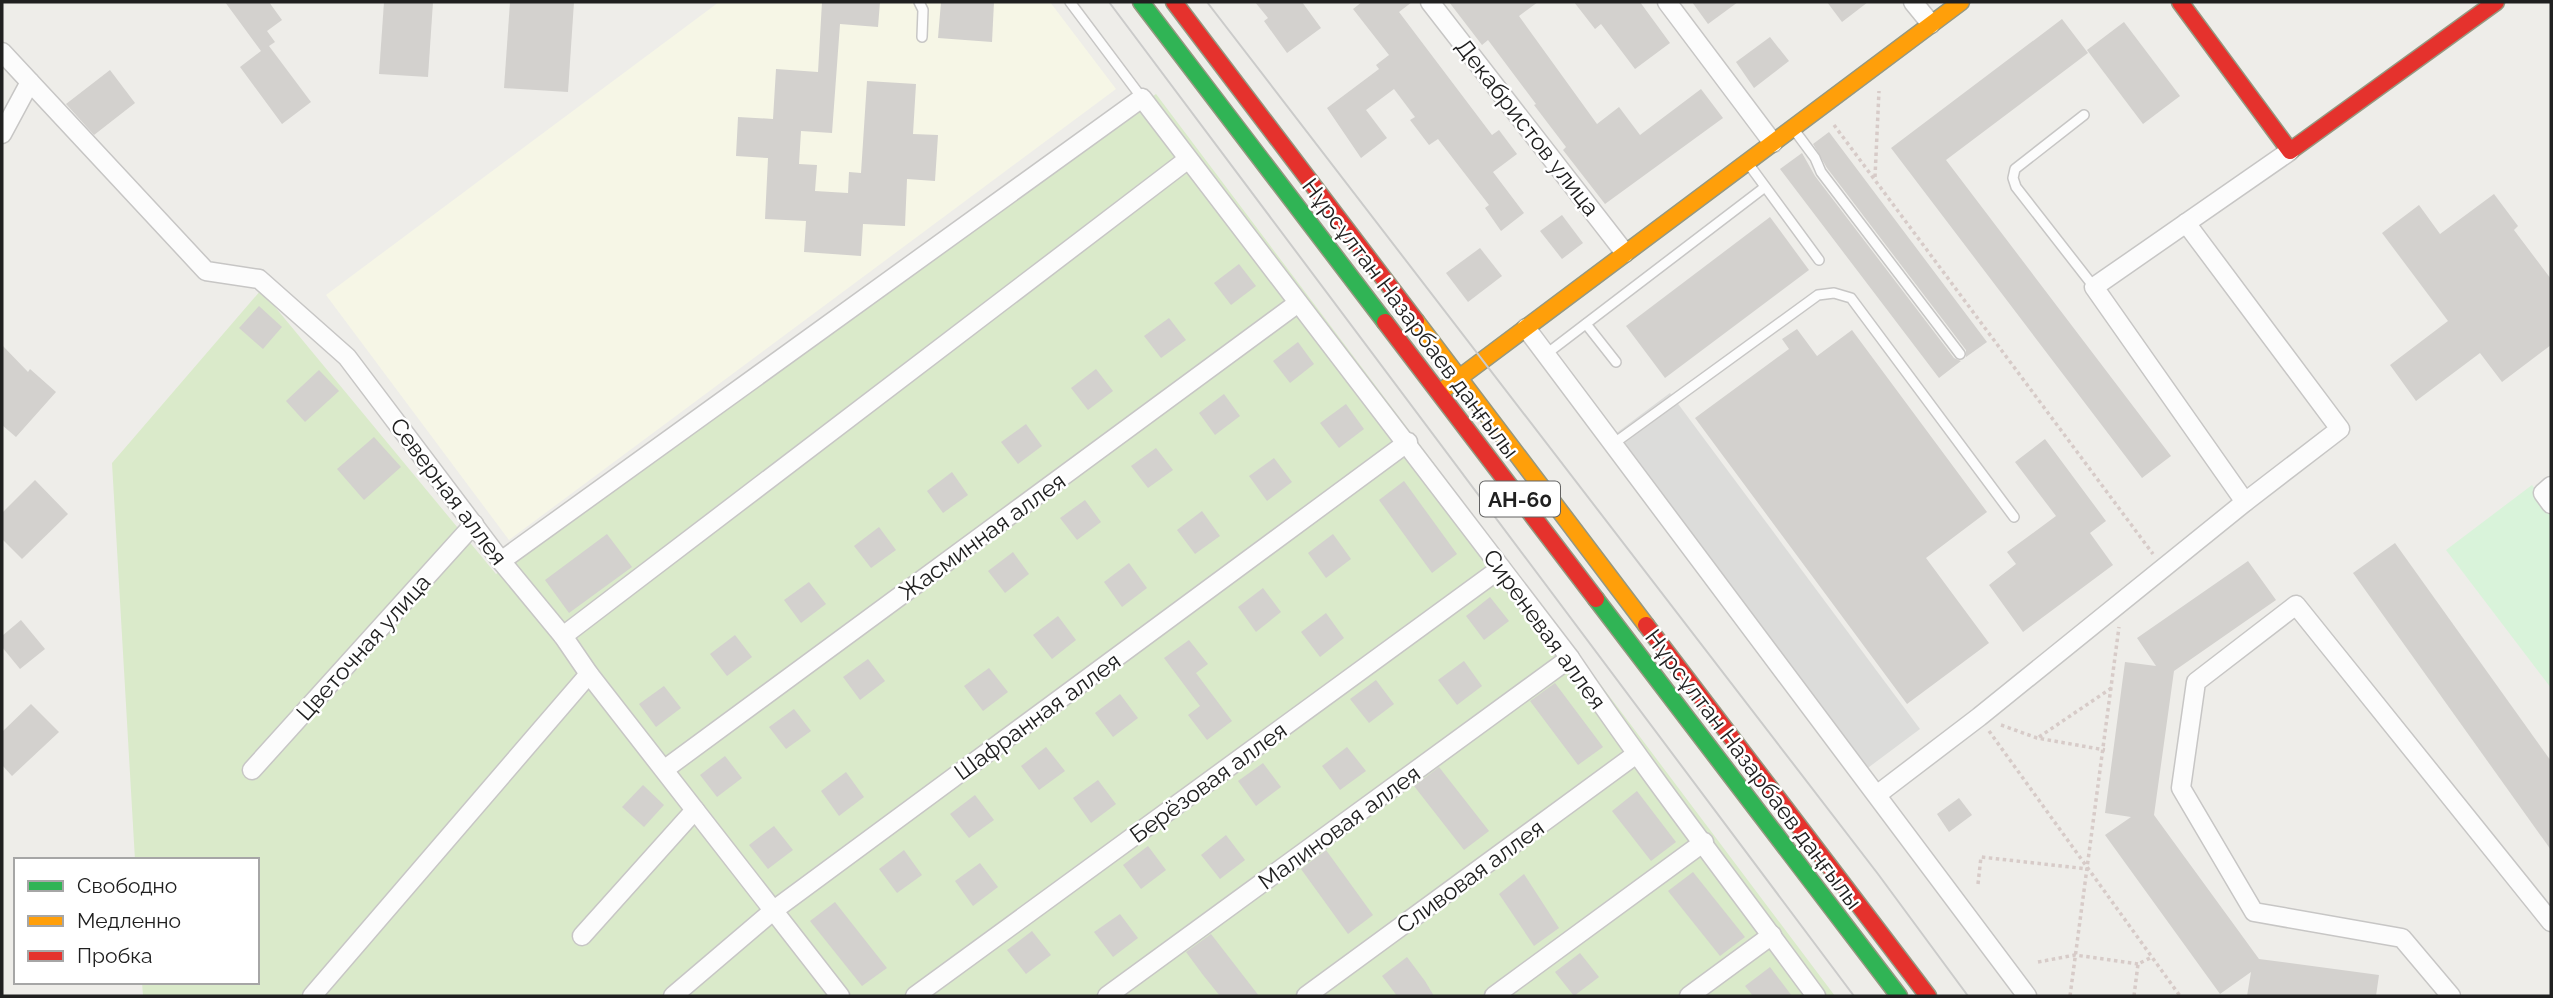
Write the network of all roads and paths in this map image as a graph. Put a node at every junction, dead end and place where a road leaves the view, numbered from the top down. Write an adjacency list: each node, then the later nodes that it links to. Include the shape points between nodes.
1 (919, 2): 12 (lane)
2 (1070, 2): 16 (lane)
3 (1140, 2): 38 (main road, Нұрсұлтан Назарбаев даңғылы / АН-60)
4 (1174, 2): 37 (main road, Нұрсұлтан Назарбаев даңғылы / АН-60)
5 (1430, 2): 28 (street, Декабристов улица)
6 (1667, 2): 21 (street)
7 (1913, 2): 11 (street)
8 (1961, 2): 11 (main road)
9 (2180, 2): 22 (main road)
10 (2496, 2): 22 (main road)
11 (1931, 24): 19 (main road)
12 (922, 37)
13 (2, 52): 14 (street, Северная аллея)
14 (30, 82): 20 (street); 43 (street, Северная аллея, via 206,271 259,279 347,357)
15 (1879, 89): 25 (path)
16 (1142, 97): 23 (street, Сиреневая аллея); 44 (street)
17 (2084, 115): 30 (lane, via 2015,169 2013,178)
18 (1833, 123): 25 (path)
19 (1792, 128): 21 (main road); 34 (lane)
20 (2, 134)
21 (1773, 143): 24 (main road)
22 (2290, 151): 27 (street)
23 (1187, 160): 31 (street, Сиреневая аллея); 48 (street)
24 (1747, 162): 26 (lane); 28 (main road)
25 (1875, 179): 46 (path)
26 (1765, 187): 29 (lane); 32 (lane)
27 (2186, 223): 30 (street); 41 (street, via 2340,429)
28 (1625, 253): 33 (main road)
29 (1819, 260)
30 (2094, 287): 41 (street)
31 (1298, 303): 39 (street, Сиреневая аллея); 56 (street, Жасминная аллея)
32 (1586, 324): 35 (lane); 36 (lane)
33 (1525, 328): 35 (street); 37 (main road)
34 (1960, 354)
35 (1545, 355): 40 (street)
36 (1616, 362)
37 (1457, 379): 38 (main road); 81 (main road, Нұрсұлтан Назарбаев даңғылы / АН-60)
38 (1439, 393): 80 (main road, Нұрсұлтан Назарбаев даңғылы / АН-60)
39 (1408, 442): 45 (street, Сиреневая аллея); 63 (street, Шафранная аллея)
40 (1613, 444): 42 (lane, via 1818,295 1834,293 1850,298); 58 (street)
41 (2245, 502): 46 (street)
42 (2014, 517)
43 (474, 524): 44 (street, Северная аллея); 57 (street, Цветочная улица)
44 (501, 561): 48 (street, Северная аллея)
45 (1501, 568): 49 (street, Сиреневая аллея); 74 (street, Берёзовая аллея)
46 (2164, 569): 47 (street)
47 (2122, 603): 51 (path); 52 (street)
48 (564, 636): 50 (street, Северная аллея)
49 (1570, 658): 55 (street, Сиреневая аллея); 75 (street, Малиновая аллея)
50 (589, 674): 56 (street, Северная аллея); 71 (street)
51 (2113, 687): 53 (path); 54 (path)
52 (1979, 717): 53 (path); 58 (street); 61 (path)
53 (2037, 738): 54 (path)
54 (2105, 750): 61 (path)
55 (1635, 755): 60 (street, Сиреневая аллея); 76 (street, Сливовая аллея)
56 (665, 769): 59 (street, Северная аллея)
57 (252, 770)
58 (1878, 794): 82 (street)
59 (695, 810): 63 (street, Северная аллея); 66 (street)
60 (1704, 842): 65 (street, Сиреневая аллея); 77 (street)
61 (2088, 869): 62 (path, via 1981,857); 67 (path); 68 (path)
62 (1978, 884)
63 (774, 910): 72 (street, Шафранная аллея); 73 (street, Северная аллея)
64 (2551, 922): 86 (street, via 2296,605 2196,682 2181,788 2254,912 2402,938)
65 (1772, 935): 78 (street); 79 (street, Сиреневая аллея)
66 (582, 936)
67 (2076, 955): 69 (path); 70 (path); 83 (path)
68 (2152, 957): 70 (path); 85 (path)
69 (2038, 962)
70 (2138, 964): 84 (path)
71 (312, 996)
72 (673, 996)
73 (840, 996)
74 (915, 996)
75 (1107, 996)
76 (1306, 996)
77 (1494, 996)
78 (1689, 996)
79 (1816, 996)
80 (1899, 996)
81 (1928, 996)
82 (2027, 996)
83 (2070, 996)
84 (2134, 996)
85 (2180, 996)
86 (2451, 996)

